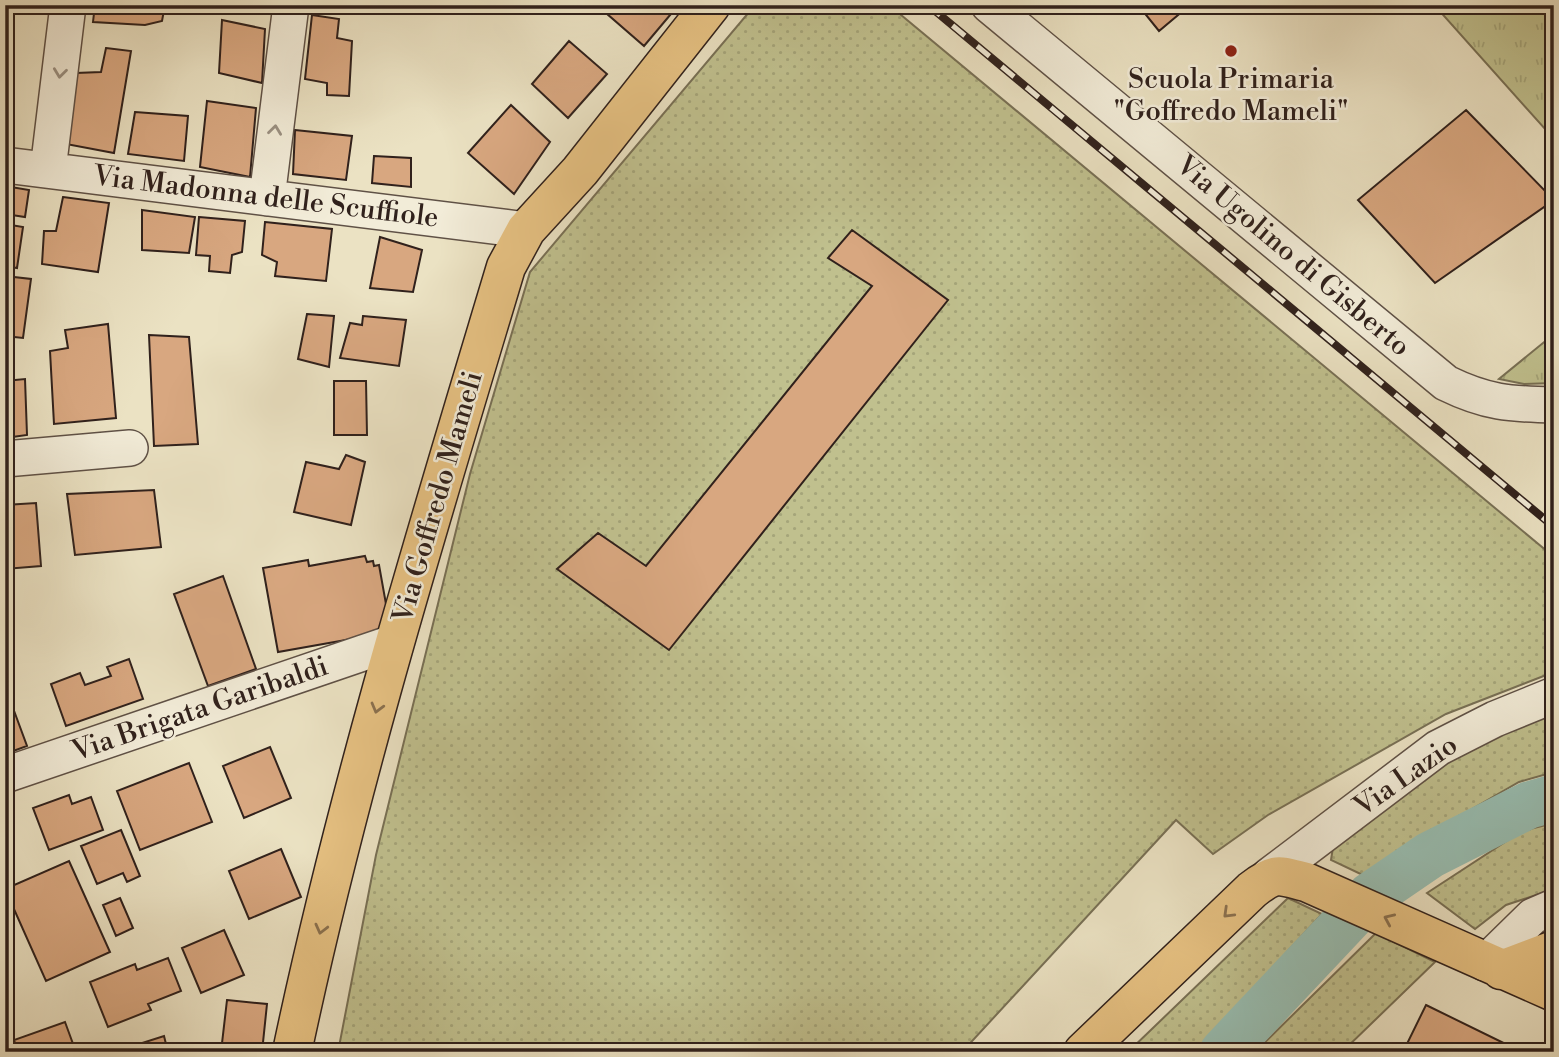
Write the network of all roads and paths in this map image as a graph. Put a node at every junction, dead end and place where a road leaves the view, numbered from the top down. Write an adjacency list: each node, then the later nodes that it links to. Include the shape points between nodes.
1 (68, 5): 6 (street, one-way to 6)
2 (291, 5): 7 (street, one-way to 2)
3 (989, 5): 9 (street, Via Ugolino di Gisberto, via 1446,383 1475,397)
4 (707, 7): 8 (main road, Via Goffredo Mameli, via 580,171)
5 (5, 165): 6 (street, Via Madonna delle Scuffiole)
6 (48, 170): 7 (street, Via Madonna delle Scuffiole)
7 (267, 198): 8 (street, Via Madonna delle Scuffiole)
8 (526, 230): 12 (main road, Via Goffredo Mameli, via 506,267)
9 (1554, 405)
10 (130, 448): 11 (street)
11 (5, 459)
12 (395, 642): 14 (street, Via Brigata Garibaldi); 20 (main road, Via Goffredo Mameli, one-way to 20)
13 (1554, 695): 15 (street, Via Lazio, via 1438,748)
14 (5, 775)
15 (1269, 876): 18 (main road, one-way to 15, via 1306,882); 21 (main road, one-way to 21)
16 (1554, 907): 18 (street, via 1533,916)
17 (1554, 950): 18 (main road)
18 (1479, 960): 19 (main road)
19 (1554, 992)
20 (292, 1052)
21 (1083, 1052)

